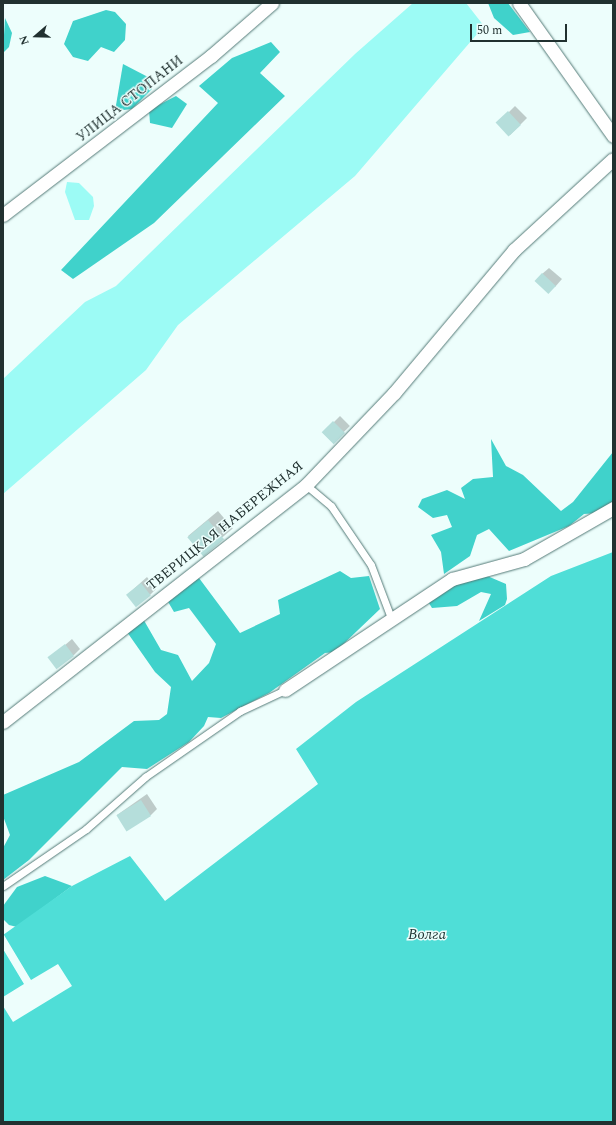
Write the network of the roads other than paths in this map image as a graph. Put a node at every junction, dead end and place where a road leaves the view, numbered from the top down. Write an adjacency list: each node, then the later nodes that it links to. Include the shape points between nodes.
1 (272, 3): 5 (street, УЛИЦА СТОПАНИ, via 211,56)
2 (518, 3): 3 (street)
3 (613, 136)
4 (613, 159): 6 (street, ТВЕРИЦКАЯ НАБЕРЕЖНАЯ, via 514,250 394,393)
5 (3, 216)
6 (306, 485): 8 (lane, via 331,506 371,565); 10 (street, ТВЕРИЦКАЯ НАБЕРЕЖНАЯ)
7 (613, 508): 8 (street, via 524,559 452,578)
8 (391, 618): 9 (street)
9 (285, 690): 11 (lane, via 240,711 158,768 86,829)
10 (3, 722)
11 (3, 886)

